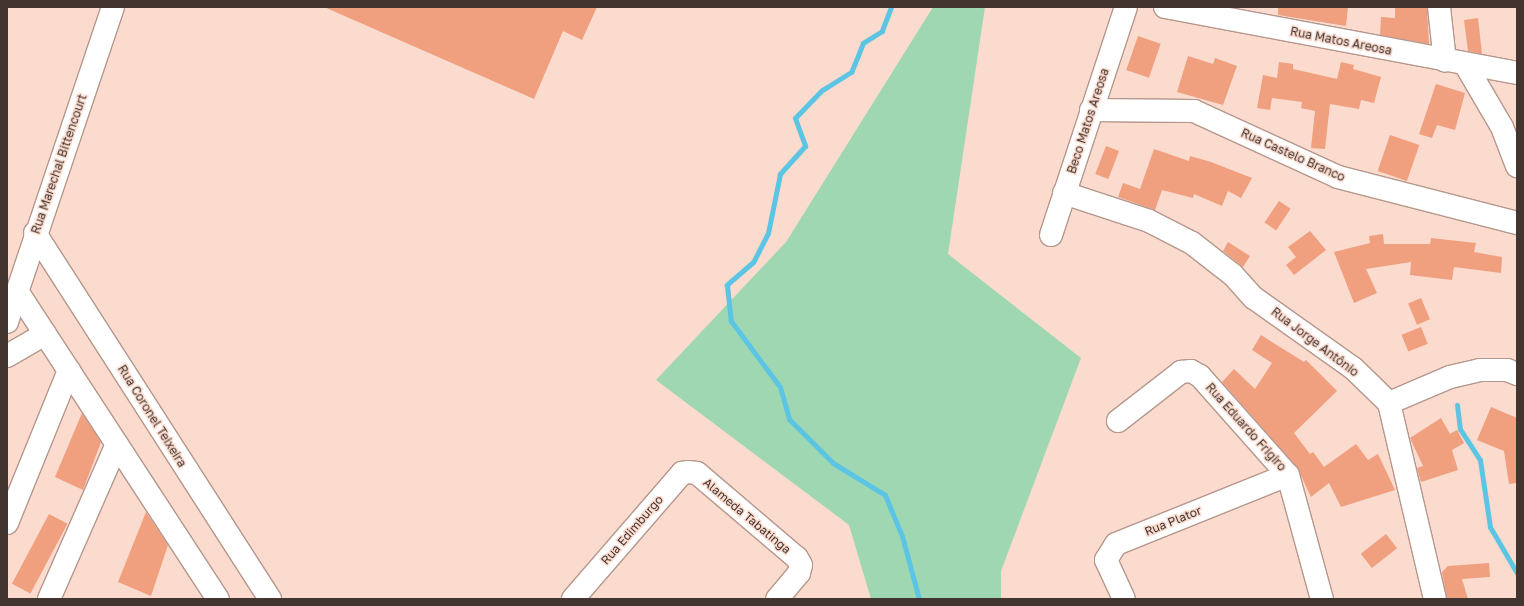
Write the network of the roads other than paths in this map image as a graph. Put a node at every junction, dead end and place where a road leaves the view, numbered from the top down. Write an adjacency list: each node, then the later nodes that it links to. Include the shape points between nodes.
1 (113, 7): 11 (street, Rua Marechal Bittencourt)
2 (1126, 7): 7 (street, Beco Matos Areosa)
3 (1165, 7): 5 (street, Rua Matos Areosa)
4 (1439, 7): 5 (street)
5 (1455, 63): 6 (street, Rua Matos Areosa); 8 (street, via 1502,127)
6 (1517, 73)
7 (1091, 110): 9 (street, Beco Matos Areosa); 10 (street, Rua Castelo Branco, via 1194,111 1338,177)
8 (1517, 166)
9 (1064, 193): 12 (street, Beco Matos Areosa); 19 (street, Rua Jorge Antônio, via 1148,221 1192,243 1233,275 1254,298 1353,368)
10 (1517, 223)
11 (35, 233): 13 (street, Rua Marechal Bittencourt); 28 (street, Rua Coronel Teixeira)
12 (1051, 235)
13 (17, 291): 14 (street, Rua Marechal Bittencourt); 15 (street)
14 (7, 321)
15 (45, 334): 16 (street); 17 (street)
16 (7, 356)
17 (69, 370): 21 (street); 24 (street)
18 (1517, 374): 19 (street, via 1507,370 1480,370 1450,377)
19 (1389, 403): 32 (street)
20 (1118, 421): 23 (street, Rua Eduardo Frigiro, via 1181,372 1191,371 1200,376)
21 (117, 444): 26 (street); 27 (street)
22 (697, 473): 29 (street, Rua Edimburgo, via 682,473); 30 (street, Alameda Tabatinga, via 797,558 801,565 799,573)
23 (1288, 475): 25 (street, Rua Eduardo Frigiro); 31 (street, Rua Plator, via 1116,544 1106,560)
24 (7, 524)
25 (1320, 598)
26 (49, 599)
27 (218, 599)
28 (270, 599)
29 (573, 599)
30 (777, 599)
31 (1124, 599)
32 (1435, 599)

